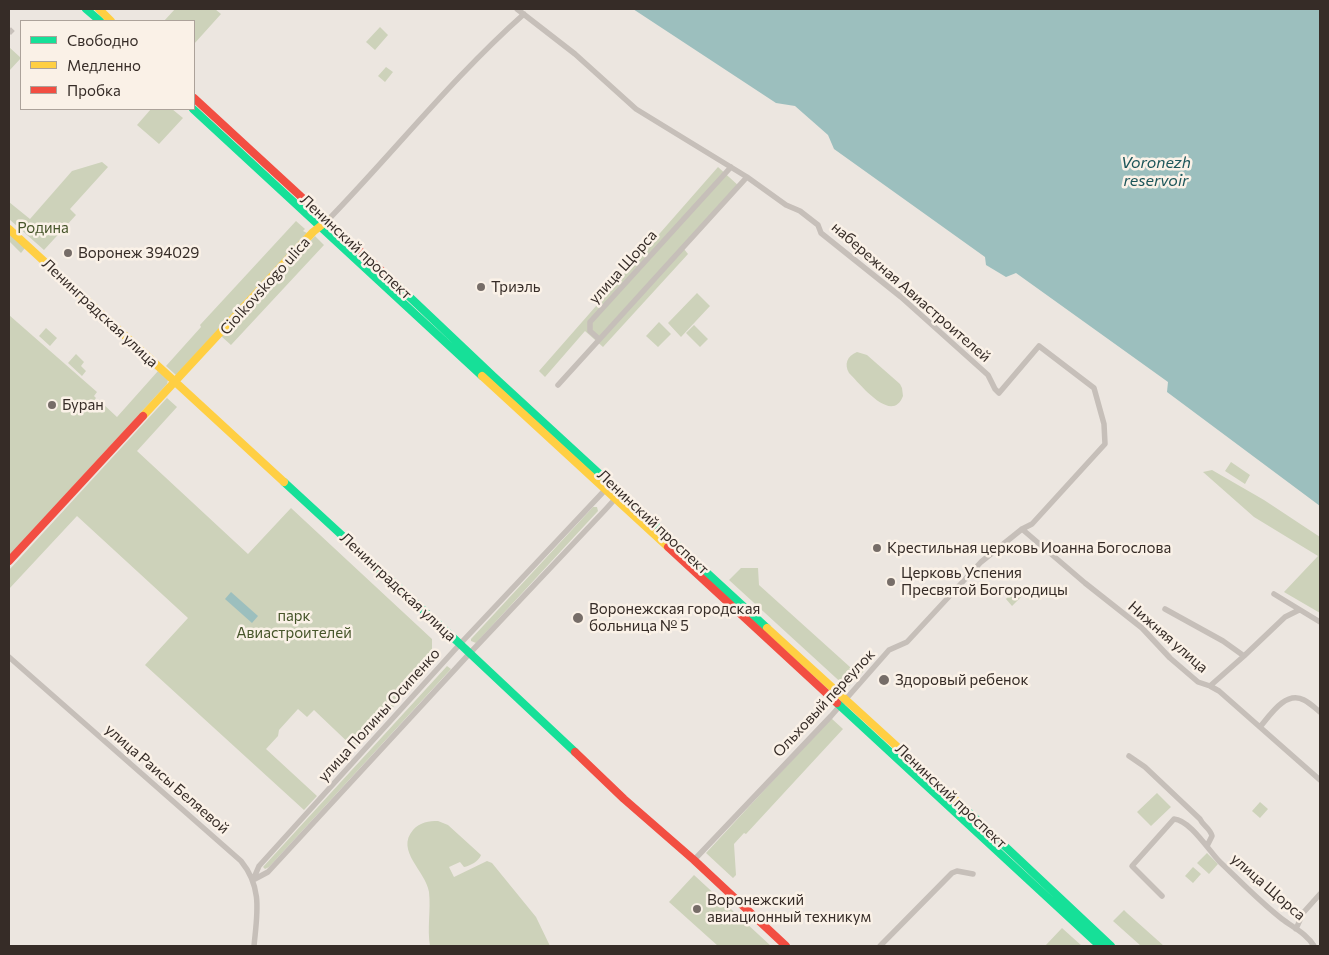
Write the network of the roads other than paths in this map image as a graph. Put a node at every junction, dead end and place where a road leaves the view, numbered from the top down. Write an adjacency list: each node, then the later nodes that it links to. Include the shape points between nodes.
1 (86, 9): 5 (main road)
2 (99, 9): 6 (main road)
3 (517, 9): 4 (street, набережная Авиастроителей)
4 (524, 14): 9 (street, набережная Авиастроителей, via 636,109); 11 (street, Ciolkovskogo ulica, via 475,61)
5 (99, 20)
6 (110, 20)
7 (195, 99): 11 (main road, Ленинский проспект)
8 (194, 110): 12 (main road, Ленинский проспект)
9 (731, 168): 10 (street, набережная Авиастроителей); 14 (street, улица Щорса, via 590,322 590,330)
10 (747, 177): 14 (street); 17 (street, набережная Авиастроителей, via 818,225 821,233 901,297 988,375 1000,393 1039,346 1094,388 1104,424)
11 (328, 220): 12 (main road, Ciolkovskogo ulica); 18 (main road, Ленинский проспект)
12 (320, 226): 15 (main road, Ciolkovskogo ulica); 19 (main road, Ленинский проспект)
13 (9, 229): 15 (main road, Ленинградская улица)
14 (599, 339): 16 (street)
15 (176, 382): 22 (main road, Ciolkovskogo ulica); 27 (main road, Ленинградская улица)
16 (558, 385)
17 (1105, 444): 21 (street, Ольховый переулок, via 1032,524)
18 (617, 488): 19 (street); 20 (street); 32 (main road, Ленинский проспект)
19 (606, 490): 20 (main road, Ленинский проспект); 27 (street, улица Полины Осипенко)
20 (615, 499): 28 (street, улица Полины Осипенко); 33 (main road, Ленинский проспект)
21 (1022, 529): 31 (street, Нижняя улица, via 1142,628 1198,682); 32 (street, Ольховый переулок, via 981,562 907,642 889,650)
22 (9, 561)
23 (1274, 594): 25 (street)
24 (1165, 609): 29 (street, via 1224,641)
25 (1299, 610): 26 (street); 29 (street, via 1285,617)
26 (1320, 622)
27 (460, 644): 28 (main road, Ленинградская улица); 41 (street, улица Полины Осипенко, via 259,866)
28 (470, 653): 39 (main road, Ленинградская улица, via 624,799); 41 (street, улица Полины Осипенко, via 268,872)
29 (1244, 656): 31 (street)
30 (9, 657): 41 (street, улица Раисы Беляевой, via 241,861)
31 (1210, 686): 35 (street, Нижняя улица)
32 (845, 699): 33 (street, Ольховый переулок); 49 (main road, Ленинский проспект)
33 (839, 706): 39 (street, Ольховый переулок); 48 (main road, Ленинский проспект)
34 (1320, 712): 35 (street, via 1304,700 1288,699)
35 (1260, 727): 37 (street, Нижняя улица)
36 (1129, 756): 38 (street, via 1200,818 1212,836)
37 (1320, 780)
38 (1207, 846): 43 (street, улица Щорса, via 1180,819 1174,819 1132,866); 44 (street, улица Щорса, via 1245,888)
39 (694, 860): 46 (main road, Ленинградская улица)
40 (973, 874): 47 (street, via 957,871 952,874)
41 (253, 880): 45 (street, улица Раисы Беляевой, via 258,902)
42 (1320, 894): 44 (street, via 1303,914)
43 (1162, 896)
44 (1296, 929): 50 (street, улица Щорса)
45 (254, 946)
46 (786, 946)
47 (880, 946)
48 (1100, 946)
49 (1112, 946)
50 (1314, 946)

